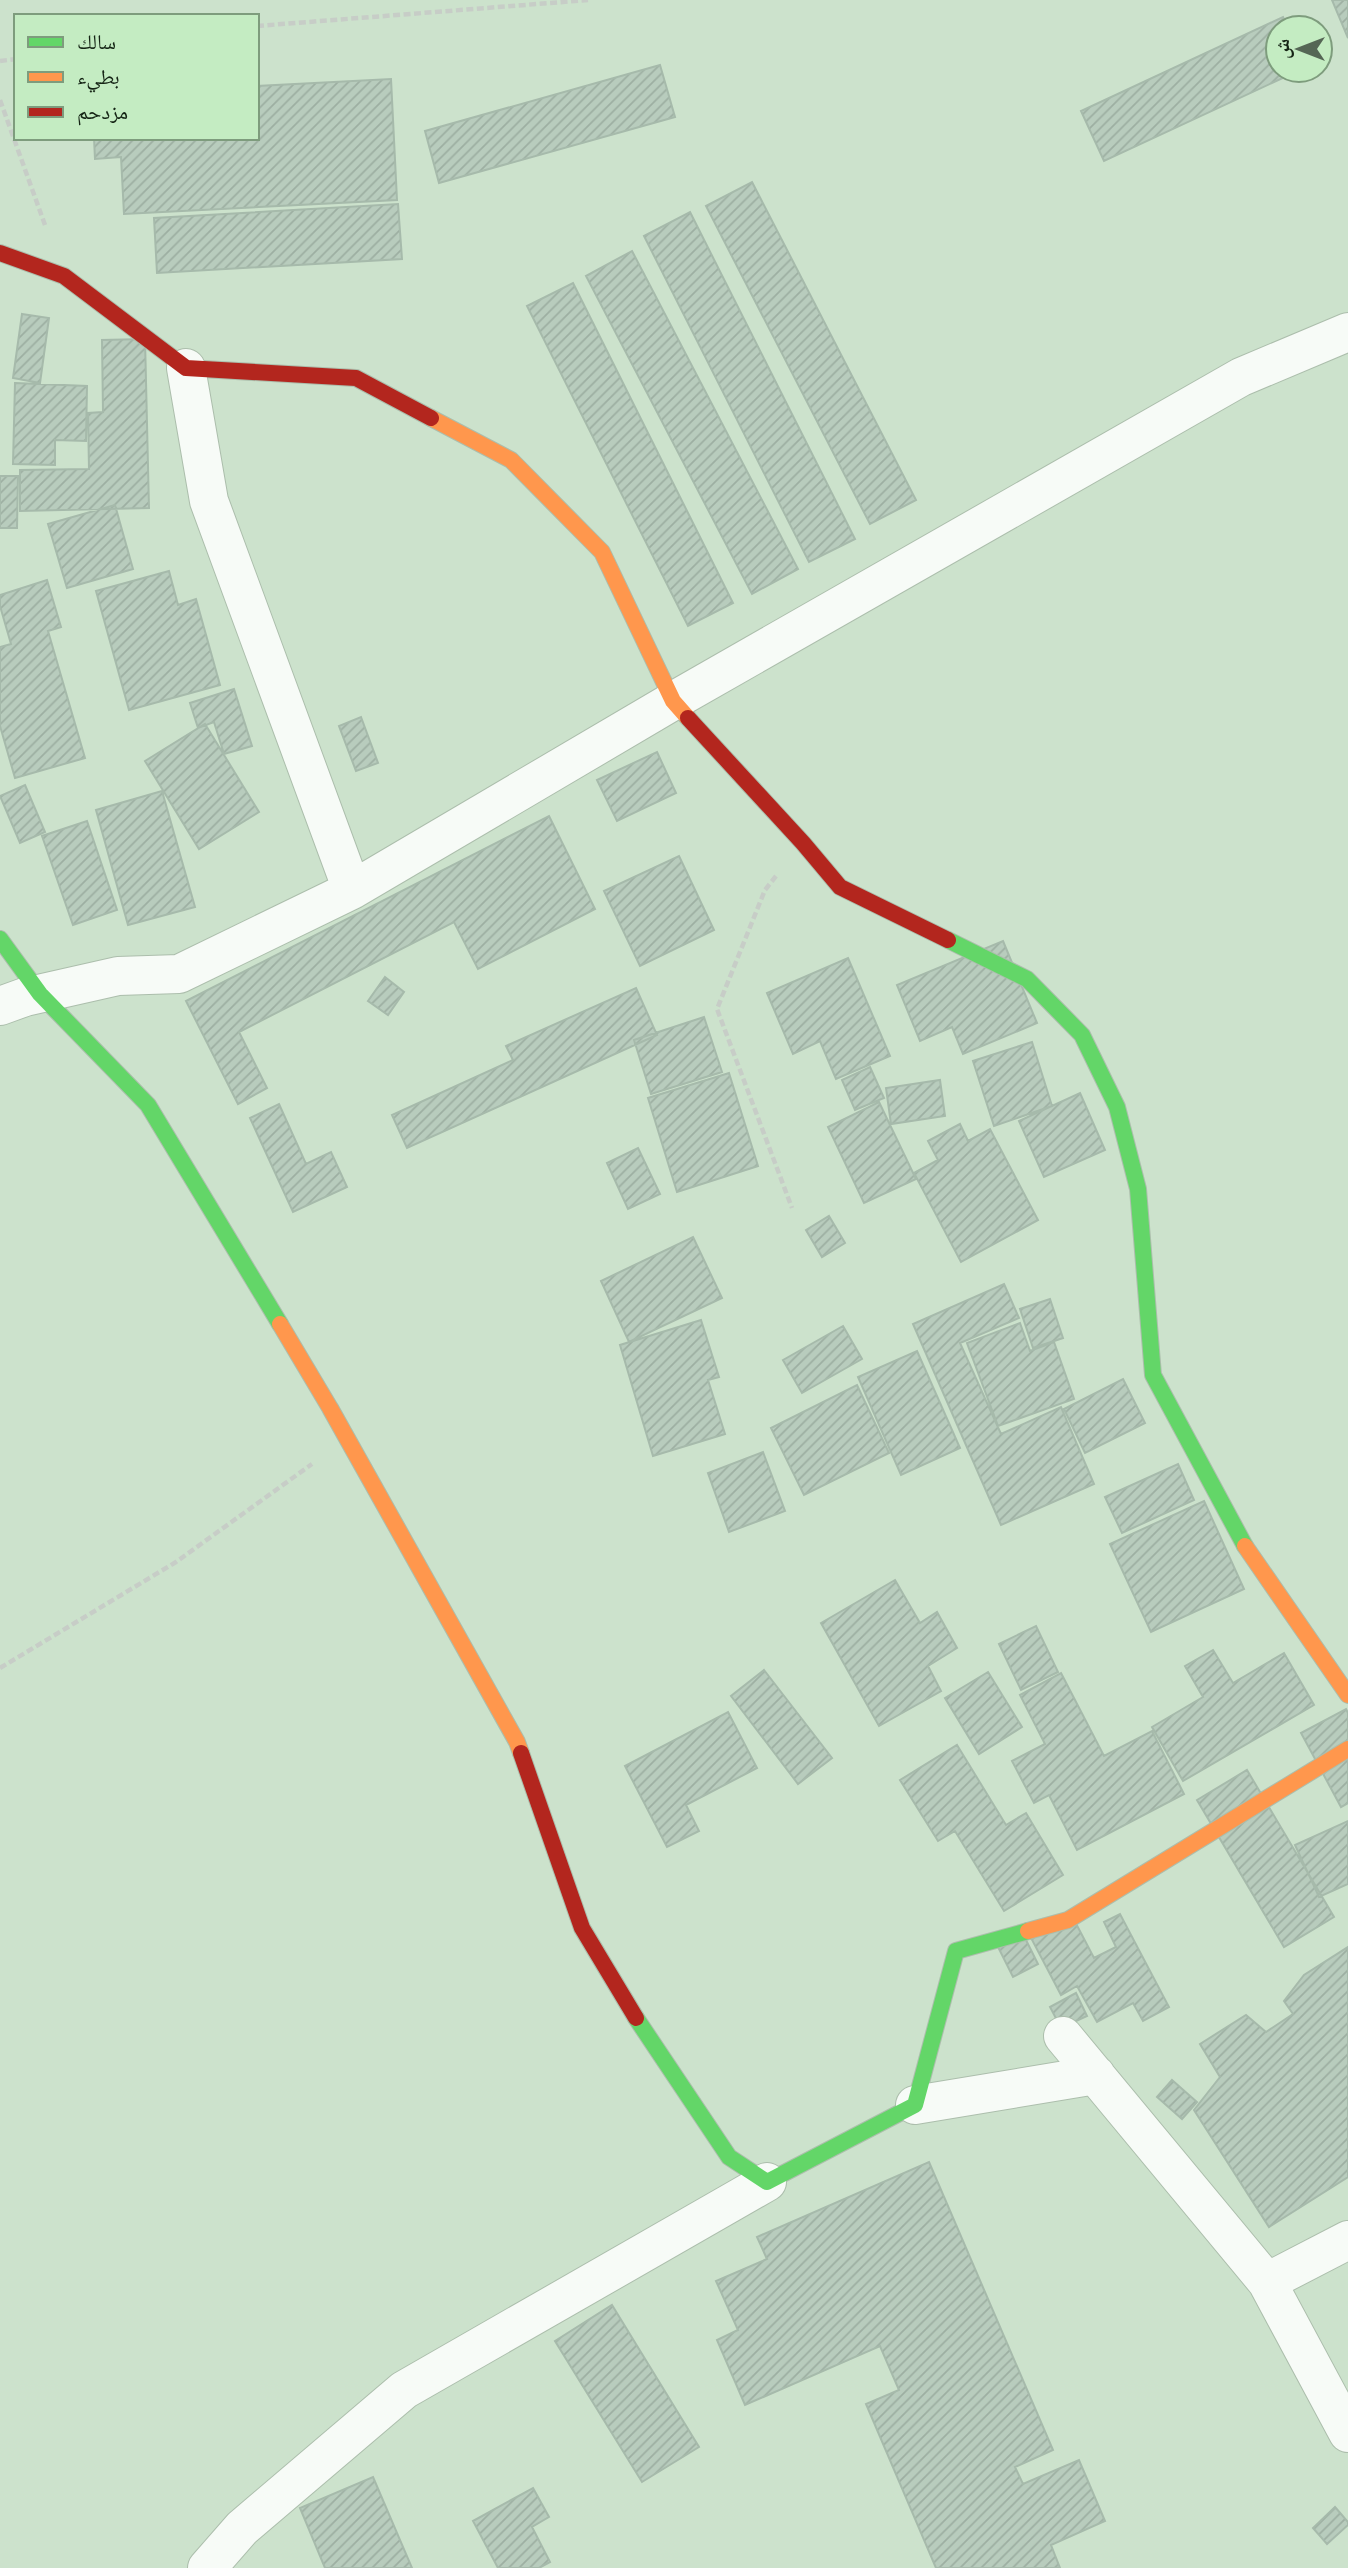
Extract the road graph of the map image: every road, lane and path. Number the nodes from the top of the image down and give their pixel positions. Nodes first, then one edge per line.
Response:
1 (588, 0) edge
2 (259, 26) edge
3 (0, 100) edge
4 (14, 138) edge
5 (15, 140) edge
6 (0, 253) edge
7 (64, 276) junction
8 (1348, 332) edge
9 (186, 368) junction
10 (673, 701) junction
11 (803, 842) junction
12 (352, 890) junction
13 (0, 939) edge
14 (40, 994) junction
15 (0, 1006) edge
16 (792, 1208) dead end
17 (347, 1438) junction
18 (0, 1668) edge
19 (1348, 1695) edge
20 (1348, 1749) edge
21 (1063, 2036) dead end
22 (1096, 2076) junction
23 (915, 2105) junction
24 (766, 2182) junction
25 (1348, 2241) edge
26 (1267, 2282) junction
27 (1348, 2433) edge
28 (207, 2568) edge

1 - 2 path
3 - 4 path
5 - 7 path
6 - 7 street
7 - 9 street
8 - 10 street
9 - 10 street
9 - 12 street
10 - 11 street
10 - 12 street
11 - 16 path
11 - 19 street
12 - 14 street
13 - 14 street
14 - 15 street
14 - 17 street
17 - 18 path
17 - 24 street
20 - 23 street
21 - 22 street
22 - 23 street
22 - 26 street
23 - 24 street
24 - 28 street
25 - 26 street
26 - 27 street

